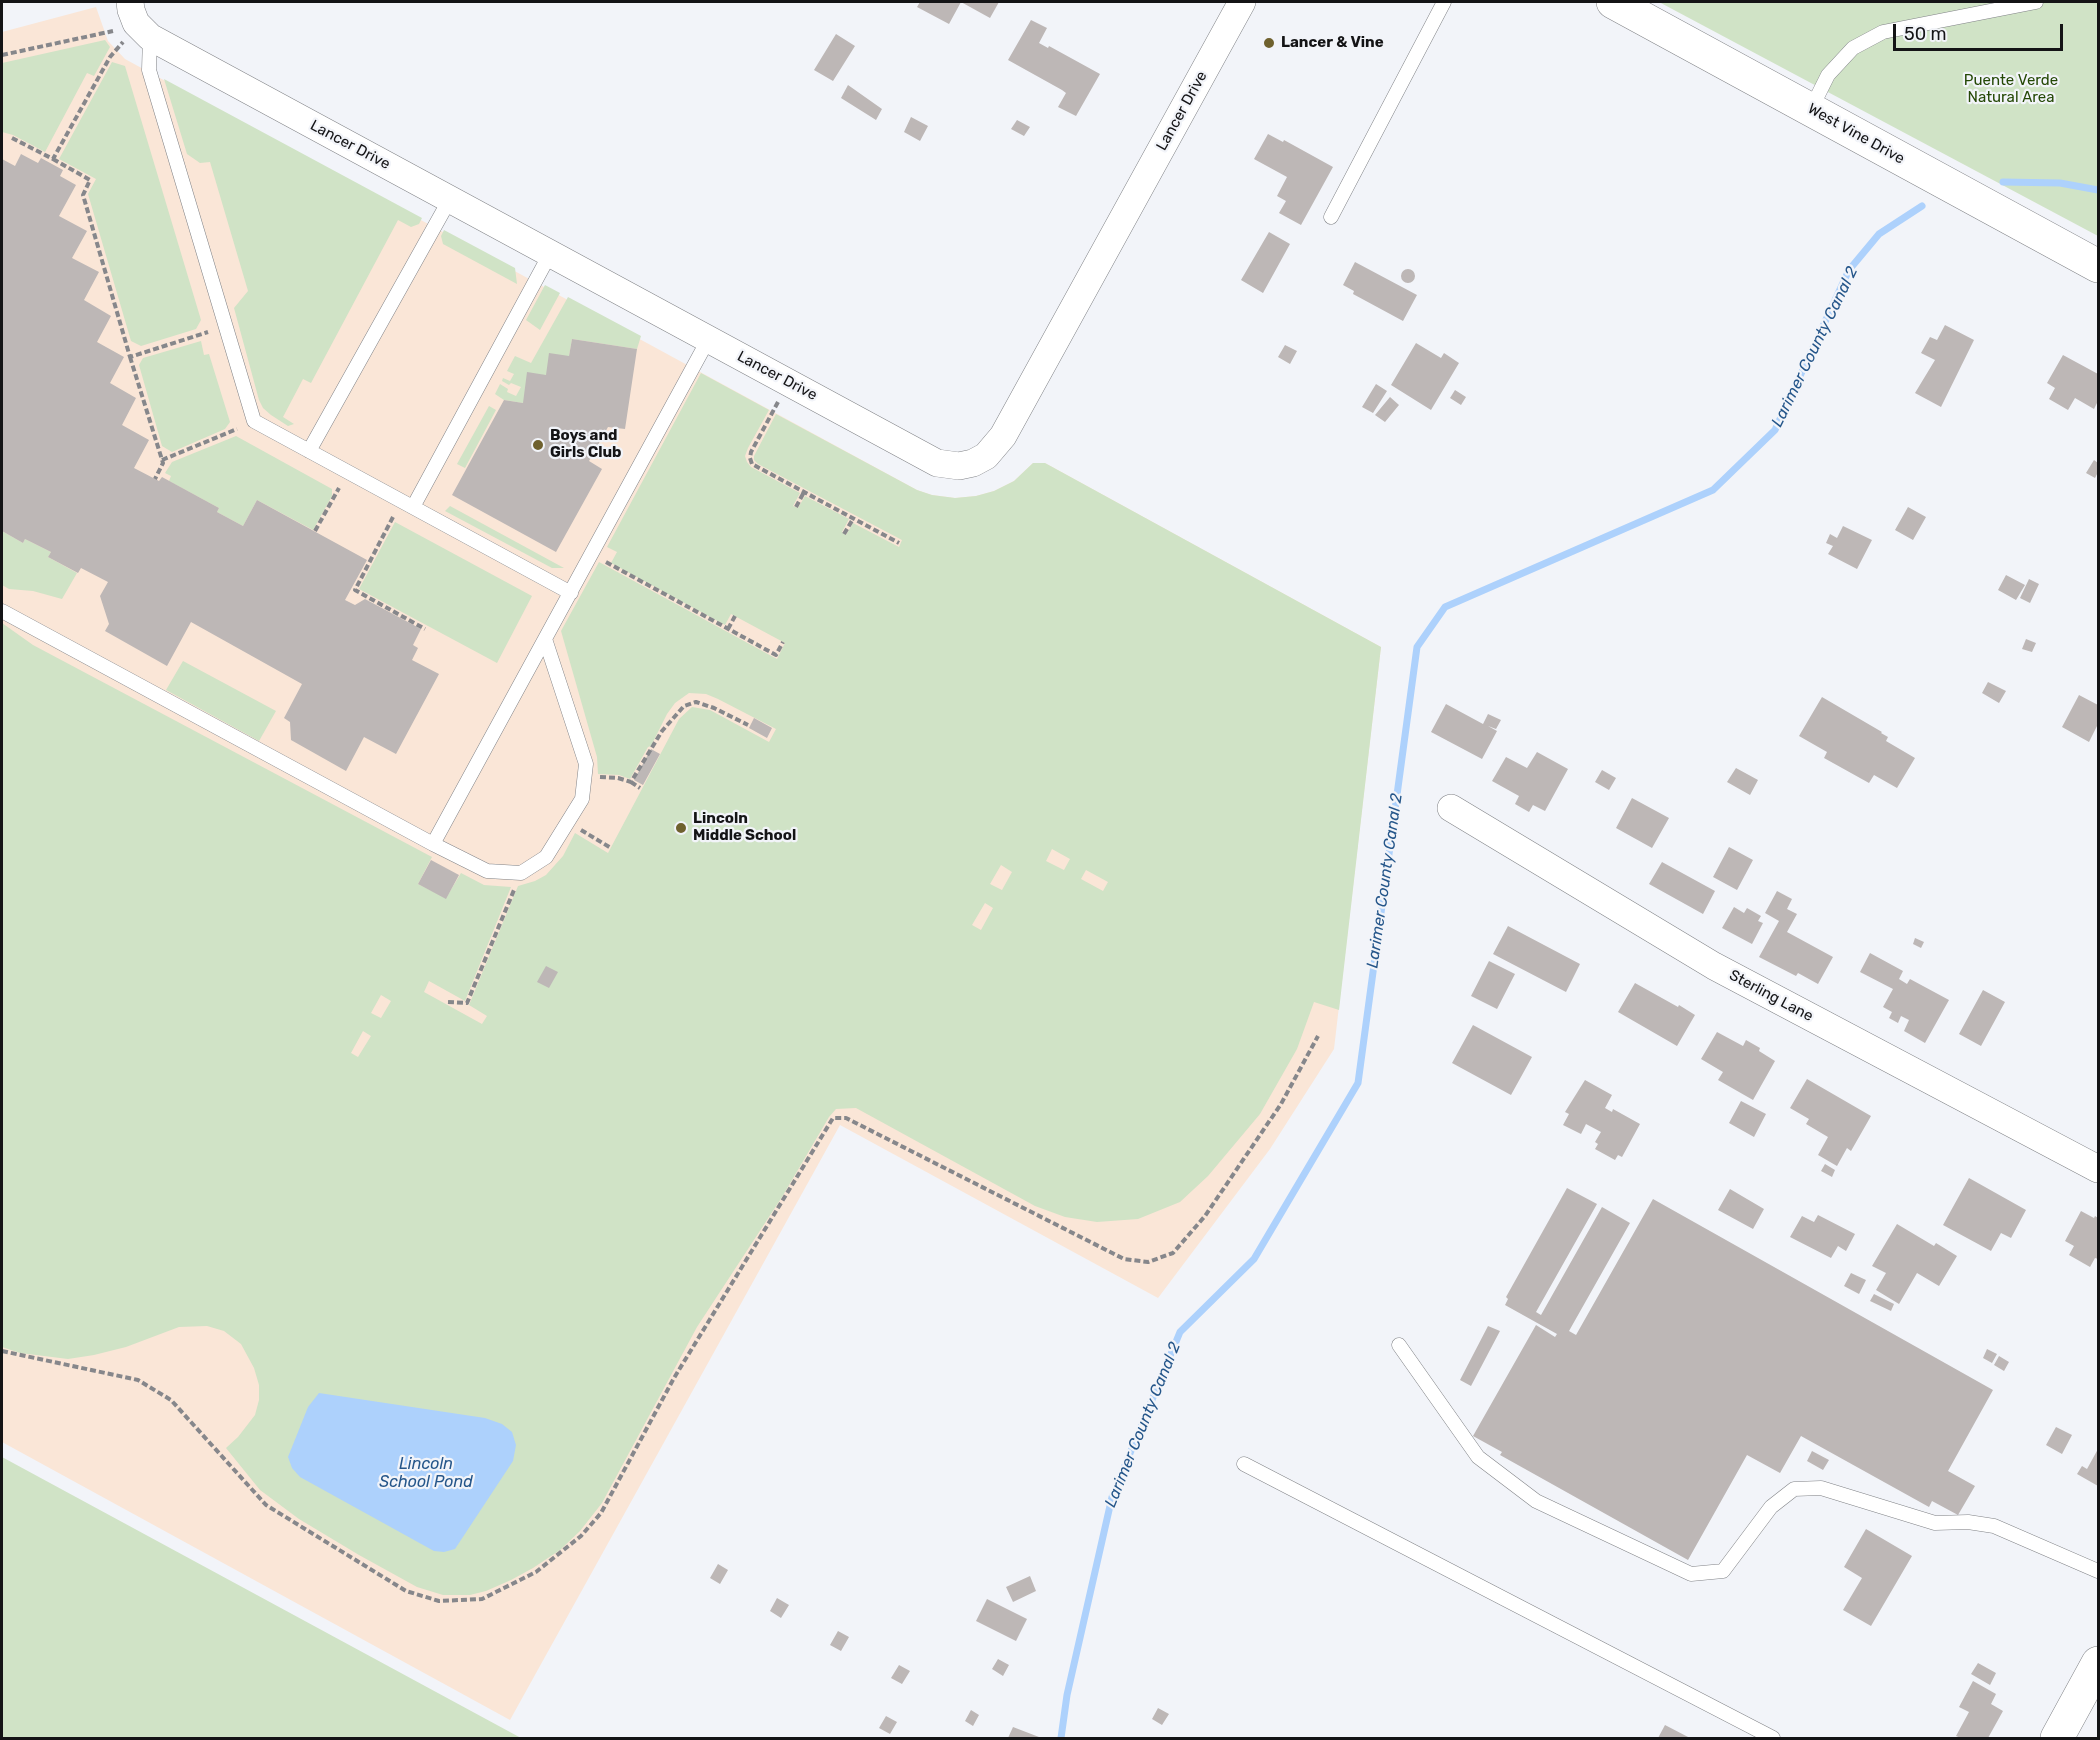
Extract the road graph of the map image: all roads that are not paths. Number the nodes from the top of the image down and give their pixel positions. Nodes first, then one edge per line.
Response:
1 (1242, 2) edge
2 (1444, 2) edge
3 (1614, 2) edge
4 (2036, 2) edge
5 (135, 25) edge
6 (1811, 109) junction
7 (450, 199) junction
8 (1331, 217) dead end
9 (550, 254) junction
10 (2098, 266) edge
11 (708, 340) junction
12 (309, 451) junction
13 (413, 507) junction
14 (571, 593) junction
15 (2, 612) edge
16 (545, 639) junction
17 (1451, 808) dead end
18 (433, 844) junction
19 (2098, 1169) edge
20 (1399, 1345) dead end
21 (1244, 1464) dead end
22 (2098, 1571) edge
23 (2098, 1664) edge
24 (1773, 1738) edge
25 (2057, 1738) edge

1 - 11 street, Lancer Drive
2 - 8 lane
3 - 6 street, West Vine Drive
4 - 6 lane
5 - 7 street, Lancer Drive
5 - 12 lane
6 - 10 street, West Vine Drive
7 - 9 street, Lancer Drive
7 - 12 lane
9 - 11 street, Lancer Drive
9 - 13 lane
11 - 14 lane
12 - 13 lane
13 - 14 lane
14 - 16 lane
15 - 18 lane
16 - 18 lane
16 - 18 lane
17 - 19 street, Sterling Lane
20 - 22 lane
21 - 24 lane
23 - 25 street

